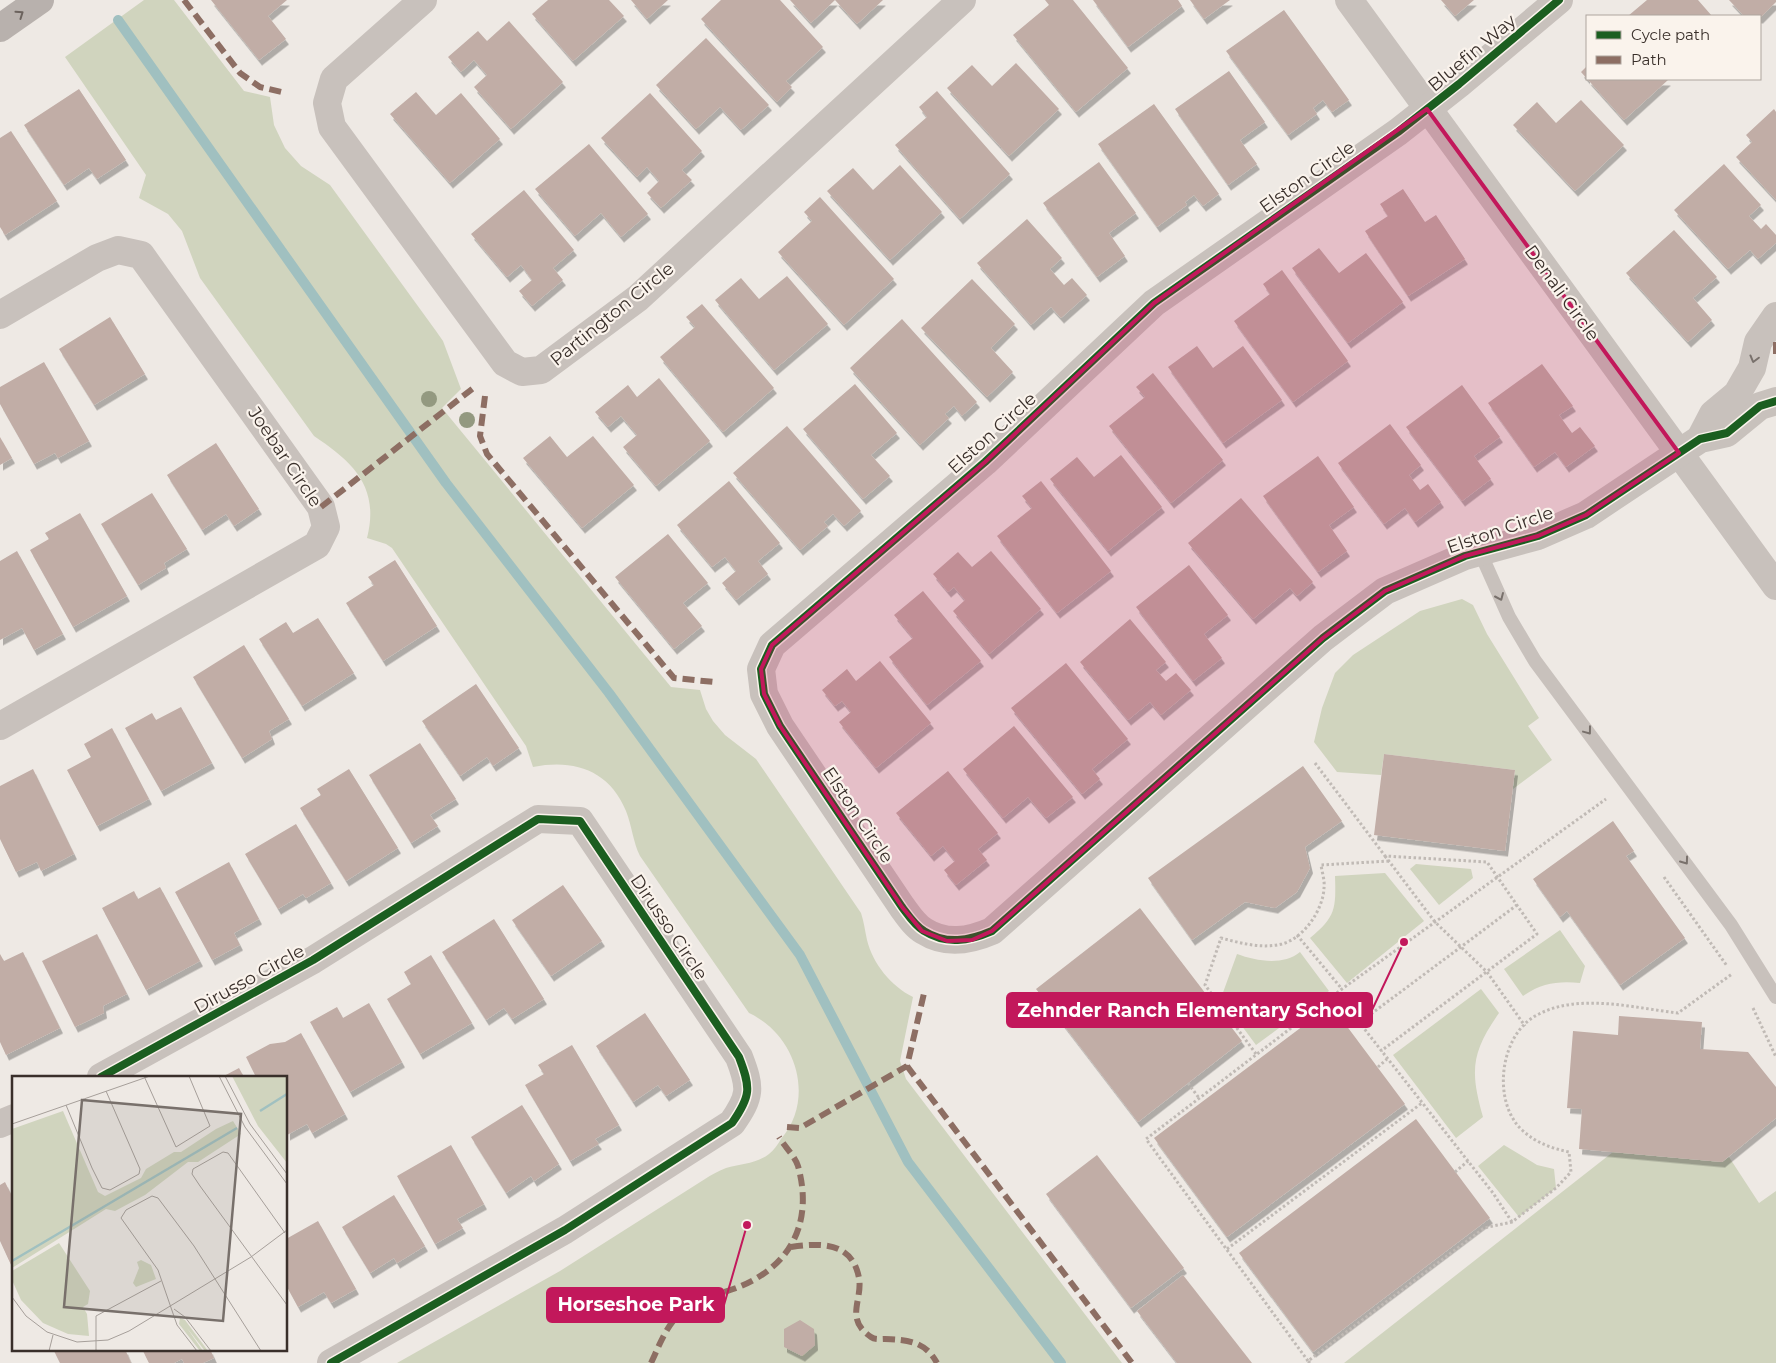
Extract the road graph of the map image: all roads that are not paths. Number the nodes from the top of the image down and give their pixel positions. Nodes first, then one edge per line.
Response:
1 (40, 0) edge
2 (424, 0) edge
3 (962, 0) edge
4 (1349, 0) edge
5 (1558, 0) edge
6 (0, 28) edge
7 (1427, 109) junction
8 (0, 315) edge
9 (1776, 316) edge
10 (1776, 402) edge
11 (1690, 446) junction
12 (1480, 552) junction
13 (1776, 586) edge
14 (0, 726) edge
15 (1776, 996) edge
16 (103, 1076) edge
17 (12, 1119) edge
18 (0, 1124) edge
19 (331, 1363) edge

6 -> 1 main road
2 - 3 street, Partington Circle
4 - 7 street, Denali Circle
5 - 7 street, Bluefin Way
7 - 11 street, Denali Circle
7 - 12 street, Elston Circle
8 - 14 street, Joebar Circle
9 -> 11 street
10 - 11 street
11 - 12 street, Elston Circle
11 - 13 street, Denali Circle
12 -> 15 lane
16 - 19 street, Dirusso Circle
17 - 18 street

